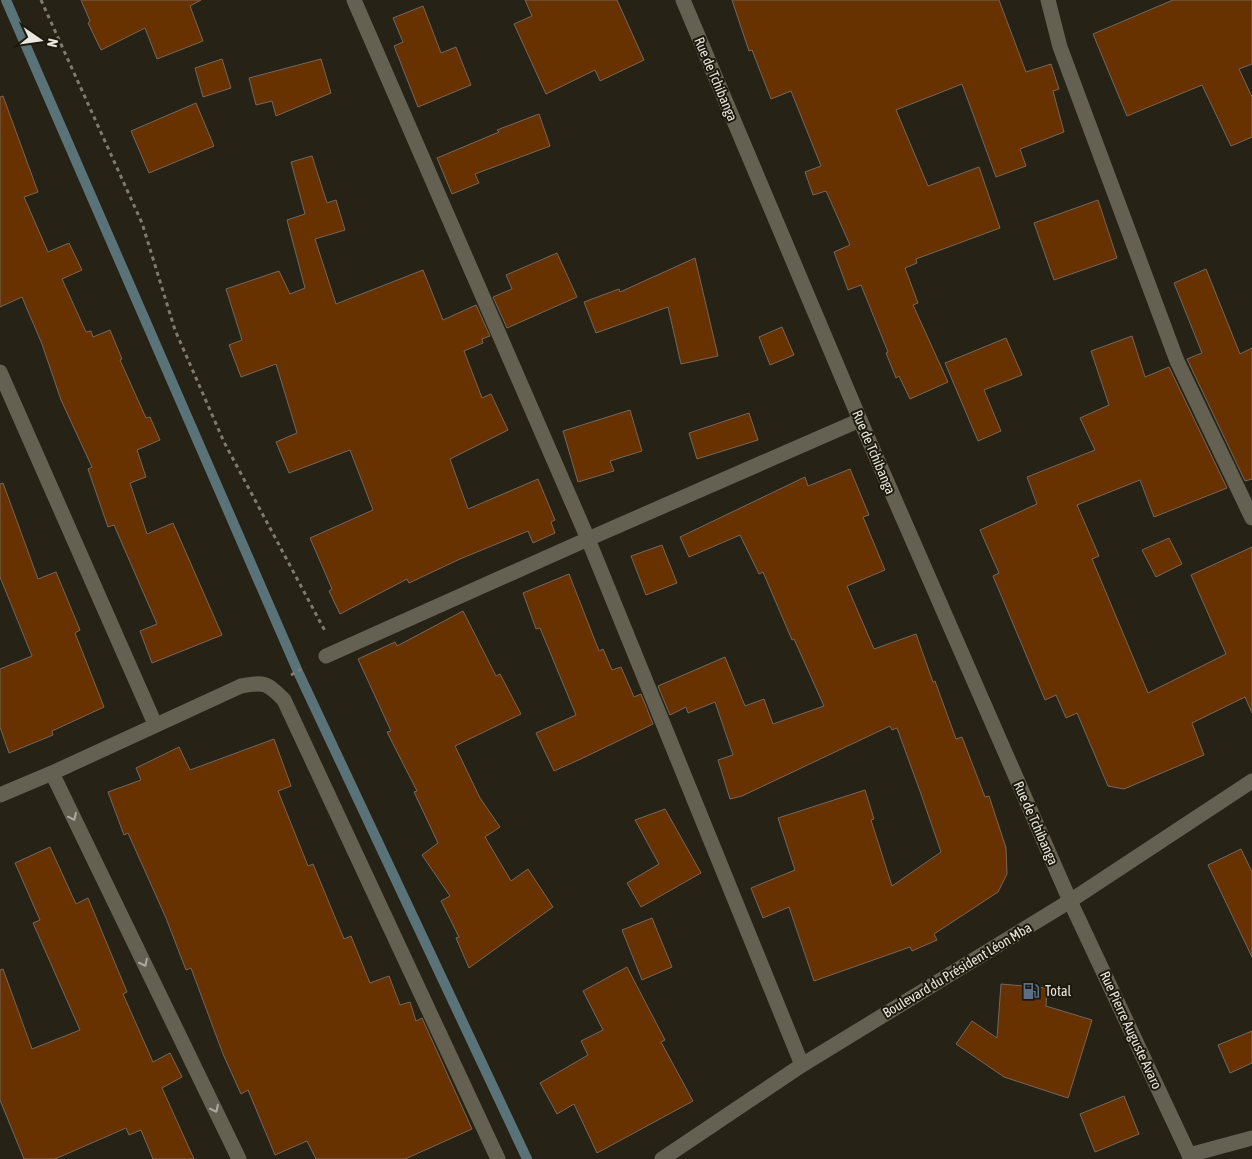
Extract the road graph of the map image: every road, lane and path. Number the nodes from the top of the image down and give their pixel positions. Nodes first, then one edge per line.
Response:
1 (41, 0) edge
2 (354, 0) edge
3 (683, 0) edge
4 (1048, 0) edge
5 (0, 372) edge
6 (860, 420) junction
7 (1252, 518) edge
8 (588, 539) junction
9 (331, 654) junction
10 (270, 686) junction
11 (155, 724) junction
12 (52, 773) junction
13 (1252, 781) edge
14 (0, 795) edge
15 (1070, 901) junction
16 (802, 1065) junction
17 (1252, 1138) edge
18 (1190, 1157) edge
19 (239, 1159) edge
20 (498, 1159) edge
21 (662, 1159) edge

1 - 9 path
2 - 8 street
3 - 6 street, Rue de Tchibanga
4 - 7 street
5 - 11 street
6 - 8 street
6 - 15 street, Rue de Tchibanga
8 - 9 street
8 - 16 street
9 - 10 path
10 - 11 street
10 - 20 street
11 - 12 street
12 - 14 street
12 -> 19 street
13 - 15 street, Boulevard du Président Léon Mba
15 - 16 street, Boulevard du Président Léon Mba
15 - 18 street, Rue Pierre Auguste Avaro
16 - 21 street, Boulevard du Président Léon Mba
17 - 18 street

